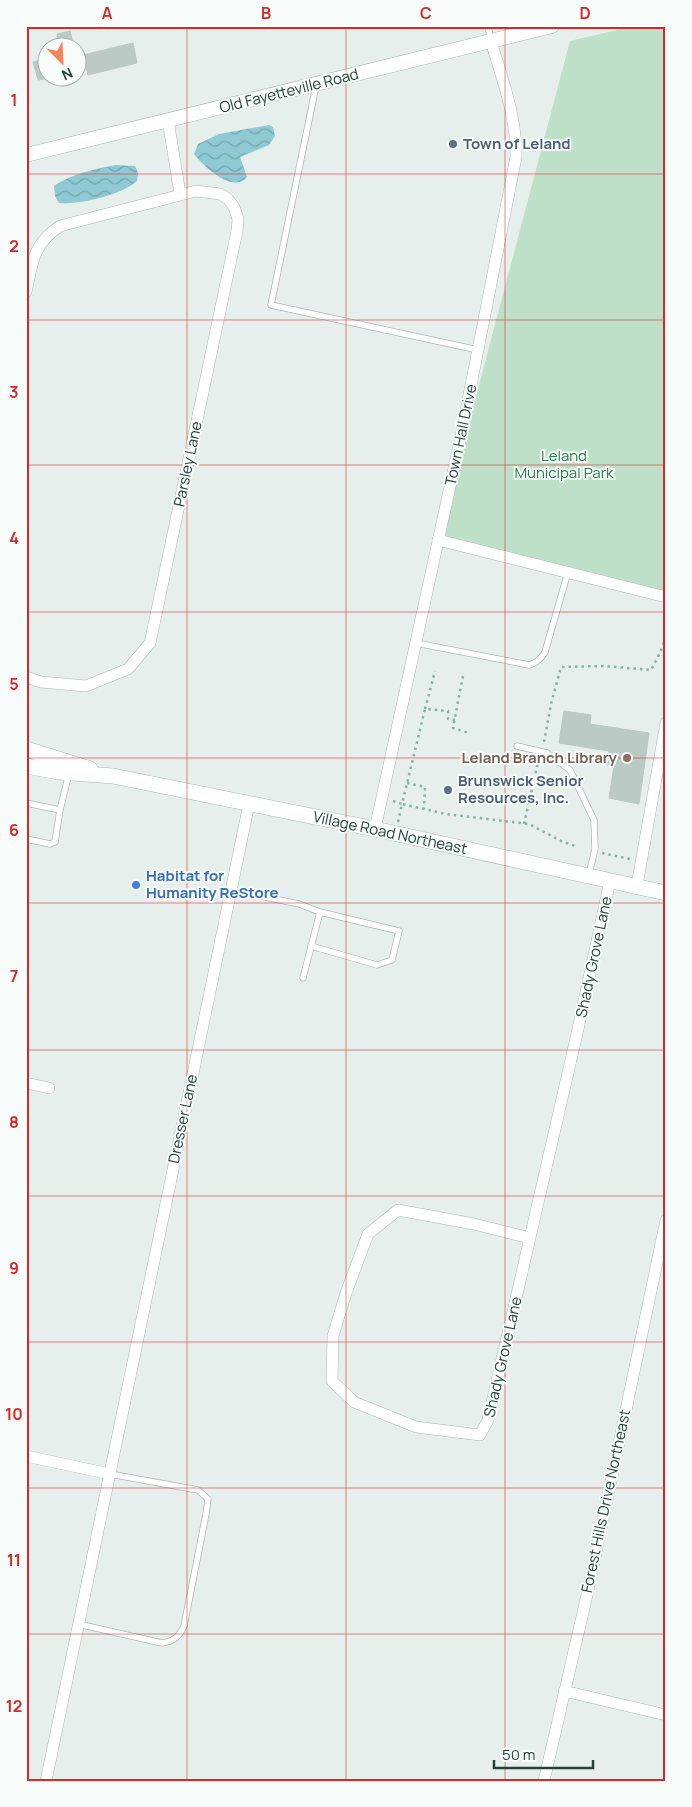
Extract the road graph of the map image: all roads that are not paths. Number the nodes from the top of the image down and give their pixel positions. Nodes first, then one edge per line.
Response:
1 (488, 26) edge
2 (552, 26) edge
3 (491, 41) junction
4 (316, 85) junction
5 (168, 120) junction
6 (26, 155) edge
7 (180, 194) junction
8 (26, 292) edge
9 (478, 350) junction
10 (438, 540) junction
11 (568, 572) junction
12 (666, 597) edge
13 (416, 643) junction
14 (26, 677) edge
15 (666, 723) edge
16 (517, 746) dead end
17 (26, 749) edge
18 (26, 766) edge
19 (69, 772) junction
20 (113, 776) junction
21 (26, 803) edge
22 (249, 804) junction
23 (60, 810) junction
24 (375, 829) junction
25 (26, 840) edge
26 (588, 876) junction
27 (610, 881) junction
28 (637, 886) junction
29 (231, 890) junction
30 (666, 893) edge
31 (320, 912) junction
32 (311, 946) junction
33 (303, 978) dead end
34 (26, 1083) edge
35 (49, 1088) dead end
36 (666, 1220) edge
37 (530, 1238) junction
38 (26, 1456) edge
39 (110, 1474) junction
40 (78, 1624) junction
41 (564, 1691) junction
42 (666, 1715) edge
43 (46, 1781) edge
44 (544, 1781) edge

1 - 3 lane
2 - 3 street, Old Fayetteville Road
3 - 4 street, Old Fayetteville Road
3 - 9 street, Town Hall Drive
4 - 5 street, Old Fayetteville Road
4 - 9 lane
5 - 6 street, Old Fayetteville Road
5 - 7 street
7 - 8 street, Parsley Lane
7 - 14 street, Parsley Lane
9 - 10 street, Town Hall Drive
10 - 11 street
10 - 13 street, Town Hall Drive
11 - 12 street
11 - 13 lane
13 - 24 street, Town Hall Drive
15 - 28 street
16 - 26 lane
17 - 20 main road, Village Road Northeast
18 - 19 main road, Village Road Northeast
19 - 20 main road, Village Road Northeast
19 - 23 lane
20 - 22 main road, Village Road Northeast
21 - 23 lane
22 - 24 main road, Village Road Northeast
22 - 29 street, Dresser Lane
23 - 25 lane
24 - 26 main road, Village Road Northeast
26 - 27 main road, Village Road Northeast
27 - 28 main road, Village Road Northeast
27 - 37 street, Shady Grove Lane
28 - 30 main road, Village Road Northeast
29 - 31 lane
29 - 39 street, Dresser Lane
31 - 32 lane
31 - 32 lane
32 - 33 lane
34 - 35 street
36 - 41 street, Forest Hills Drive Northeast
37 - 37 street, Shady Grove Lane
38 - 39 street
39 - 40 street, Dresser Lane
39 - 40 lane
40 - 43 street, Dresser Lane
41 - 42 street
41 - 44 street, Forest Hills Drive Northeast

